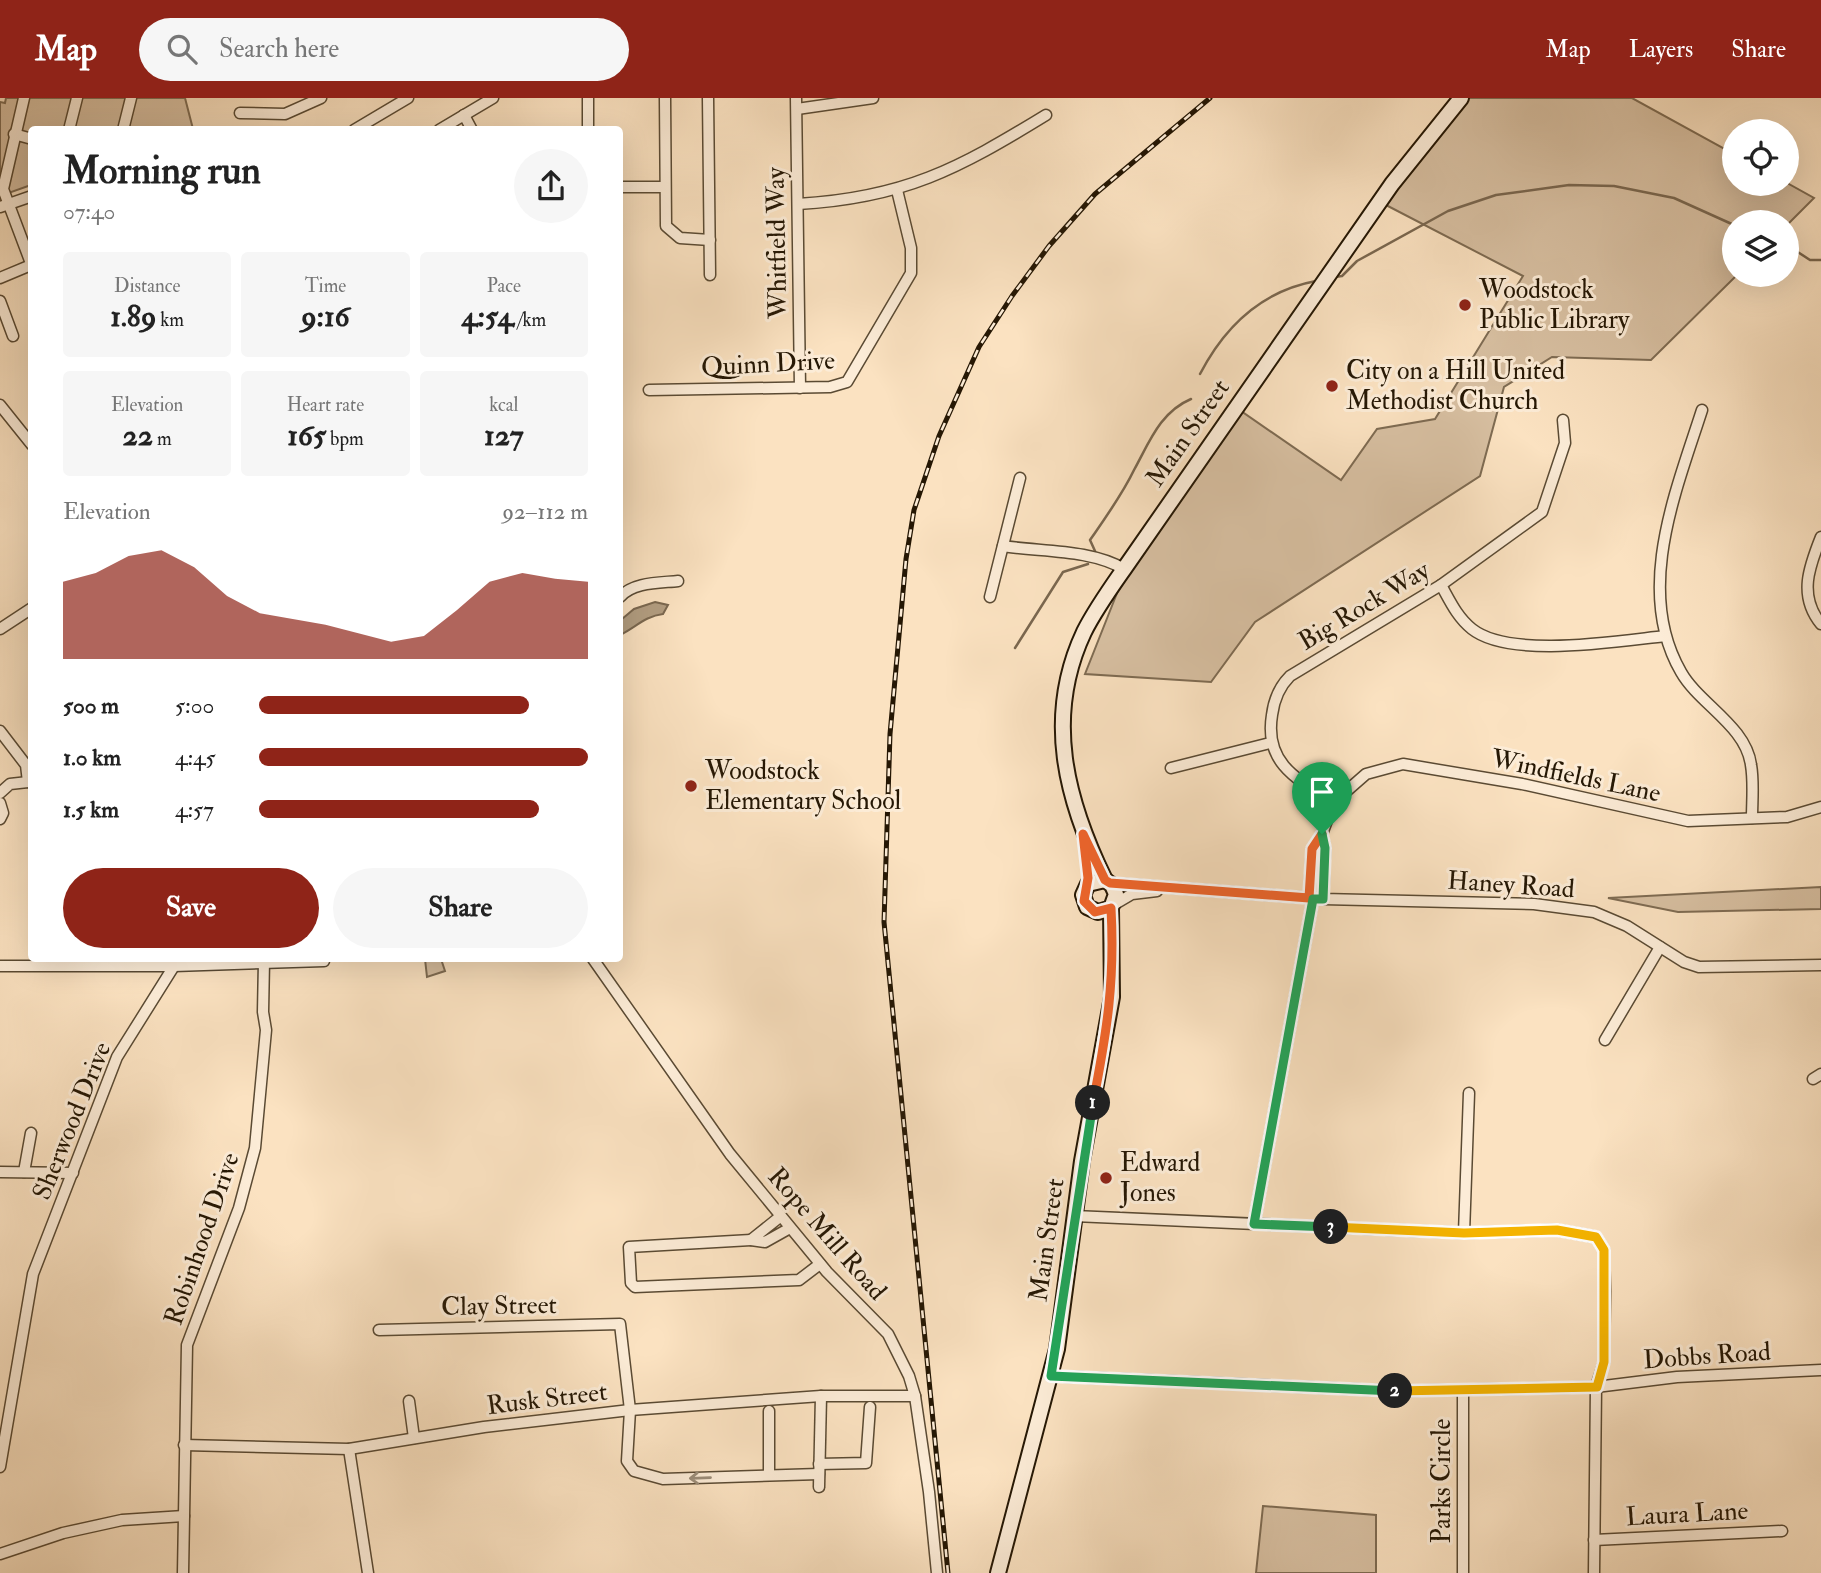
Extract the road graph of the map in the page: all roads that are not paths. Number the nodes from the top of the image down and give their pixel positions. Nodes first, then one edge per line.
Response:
1 (24, 98) edge
2 (77, 98) edge
3 (131, 98) edge
4 (320, 98) edge
5 (493, 98) edge
6 (587, 98) edge
7 (665, 98) edge
8 (708, 98) edge
9 (873, 98) edge
10 (1461, 98) edge
11 (404, 99) edge
12 (797, 103) edge
13 (240, 113) dead end
14 (464, 115) junction
15 (1046, 115) dead end
16 (70, 126) edge
17 (124, 126) edge
18 (360, 126) edge
19 (446, 126) edge
20 (470, 126) edge
21 (588, 126) edge
22 (14, 134) junction
23 (28, 138) edge
24 (623, 187) edge
25 (665, 187) junction
26 (897, 190) junction
27 (28, 197) edge
28 (798, 204) junction
29 (3, 206) edge
30 (710, 240) junction
31 (28, 248) edge
32 (28, 266) edge
33 (710, 275) dead end
34 (0, 278) edge
35 (0, 301) edge
36 (13, 336) dead end
37 (800, 388) junction
38 (649, 390) dead end
39 (0, 405) edge
40 (1702, 410) dead end
41 (1563, 420) dead end
42 (28, 440) edge
43 (1020, 478) dead end
44 (1821, 537) edge
45 (1003, 546) junction
46 (1124, 569) junction
47 (678, 581) dead end
48 (1441, 585) junction
49 (623, 593) edge
50 (990, 597) dead end
51 (28, 611) edge
52 (1821, 624) edge
53 (0, 629) edge
54 (1665, 636) junction
55 (0, 731) edge
56 (1270, 743) junction
57 (1171, 768) dead end
58 (28, 774) edge
59 (28, 782) edge
60 (0, 793) edge
61 (1335, 802) junction
62 (0, 803) edge
63 (1821, 807) edge
64 (1752, 818) junction
65 (0, 819) edge
66 (1083, 834) junction
67 (1107, 881) junction
68 (1086, 886) junction
69 (1185, 889) junction
70 (1315, 899) junction
71 (1113, 906) junction
72 (1090, 909) junction
73 (1660, 947) junction
74 (246, 962) edge
75 (264, 962) edge
76 (595, 962) edge
77 (1112, 963) junction
78 (1821, 965) edge
79 (0, 966) edge
80 (174, 966) junction
81 (1605, 1040) dead end
82 (1469, 1093) dead end
83 (31, 1133) dead end
84 (0, 1172) edge
85 (24, 1172) junction
86 (73, 1173) junction
87 (781, 1216) junction
88 (1074, 1216) junction
89 (1254, 1224) junction
90 (790, 1228) junction
91 (1464, 1233) junction
92 (751, 1240) junction
93 (820, 1264) junction
94 (379, 1330) dead end
95 (1821, 1370) edge
96 (1051, 1376) junction
97 (1597, 1387) junction
98 (1463, 1390) junction
99 (821, 1396) junction
100 (915, 1396) junction
101 (409, 1401) dead end
102 (870, 1407) dead end
103 (629, 1410) junction
104 (769, 1411) dead end
105 (414, 1438) junction
106 (184, 1445) junction
107 (349, 1449) junction
108 (0, 1467) edge
109 (819, 1469) junction
110 (769, 1475) junction
111 (819, 1487) dead end
112 (184, 1516) junction
113 (1782, 1531) dead end
114 (1594, 1540) junction
115 (0, 1554) edge
116 (183, 1573) edge
117 (368, 1573) edge
118 (937, 1573) edge
119 (998, 1573) edge
120 (1462, 1573) edge
121 (1594, 1573) edge

1 - 22 street
2 - 16 street
3 - 17 street
4 - 13 street
5 - 14 street
6 - 21 street
7 - 25 street
8 - 30 street
9 - 12 street
10 - 46 main road, Main Street
11 - 18 street
12 - 28 street, Whitfield Way
14 - 19 street
14 - 20 street
15 - 26 street
22 - 23 street
22 - 29 street
24 - 25 street
25 - 30 street
26 - 28 street
26 - 37 street, Quinn Drive
27 - 29 street
28 - 37 street, Whitfield Way
29 - 31 street
30 - 33 street
32 - 34 street
35 - 36 street
37 - 38 street, Quinn Drive
39 - 42 street
40 - 54 street
41 - 48 street, Big Rock Way
43 - 45 street
44 - 52 street
45 - 46 street
45 - 50 street
46 - 66 main road, Main Street
47 - 49 street
48 - 54 street
48 - 56 street, Big Rock Way
51 - 53 street
54 - 64 street
55 - 58 street
56 - 57 street
56 - 61 street
59 - 60 street
61 - 64 street, Windfields Lane
61 - 70 street
62 - 65 street
63 - 64 street, Windfields Lane
66 - 67 main road, Main Street
66 - 68 main road, Main Street
67 - 68 main road
67 - 69 street, Haney Road
67 - 71 main road, Main Street
68 - 72 main road, Main Street
69 - 70 street, Haney Road
69 - 71 street, Haney Road
70 - 73 street, Haney Road
70 - 89 street
71 - 72 main road
71 - 77 main road, Main Street
72 - 77 main road, Main Street
73 - 78 street, Haney Road
73 - 81 street
74 - 80 street
75 - 106 street, Robinhood Drive
76 - 87 street, Rope Mill Road
77 - 88 main road, Main Street
79 - 80 street
80 - 86 street, Sherwood Drive
82 - 91 street
83 - 85 street
84 - 85 street
85 - 86 street
86 - 108 street, Sherwood Drive
87 - 90 street, Rope Mill Road
87 - 92 street
88 - 89 street
88 - 96 main road, Main Street
89 - 91 street
90 - 92 street
90 - 93 street, Rope Mill Road
91 - 97 street
92 - 93 street
93 - 100 street, Rope Mill Road
94 - 103 street, Clay Street
95 - 97 street, Dobbs Road
96 - 98 street, Dobbs Road
96 - 119 main road, Main Street
97 - 98 street, Dobbs Road
97 - 114 street
98 - 120 street, Parks Circle
99 - 100 street, Rusk Street
99 - 103 street, Rusk Street
99 - 109 street
100 - 118 street, Rope Mill Road
101 - 105 street
102 - 109 street
103 - 105 street, Rusk Street
110 -> 103 street
104 - 110 street
105 - 107 street, Rusk Street
106 - 107 street, Rusk Street
106 - 112 street, Robinhood Drive
107 - 117 street
109 - 110 street
109 - 111 street
112 - 115 street
112 - 116 street, Robinhood Drive
113 - 114 street, Laura Lane
114 - 121 street

